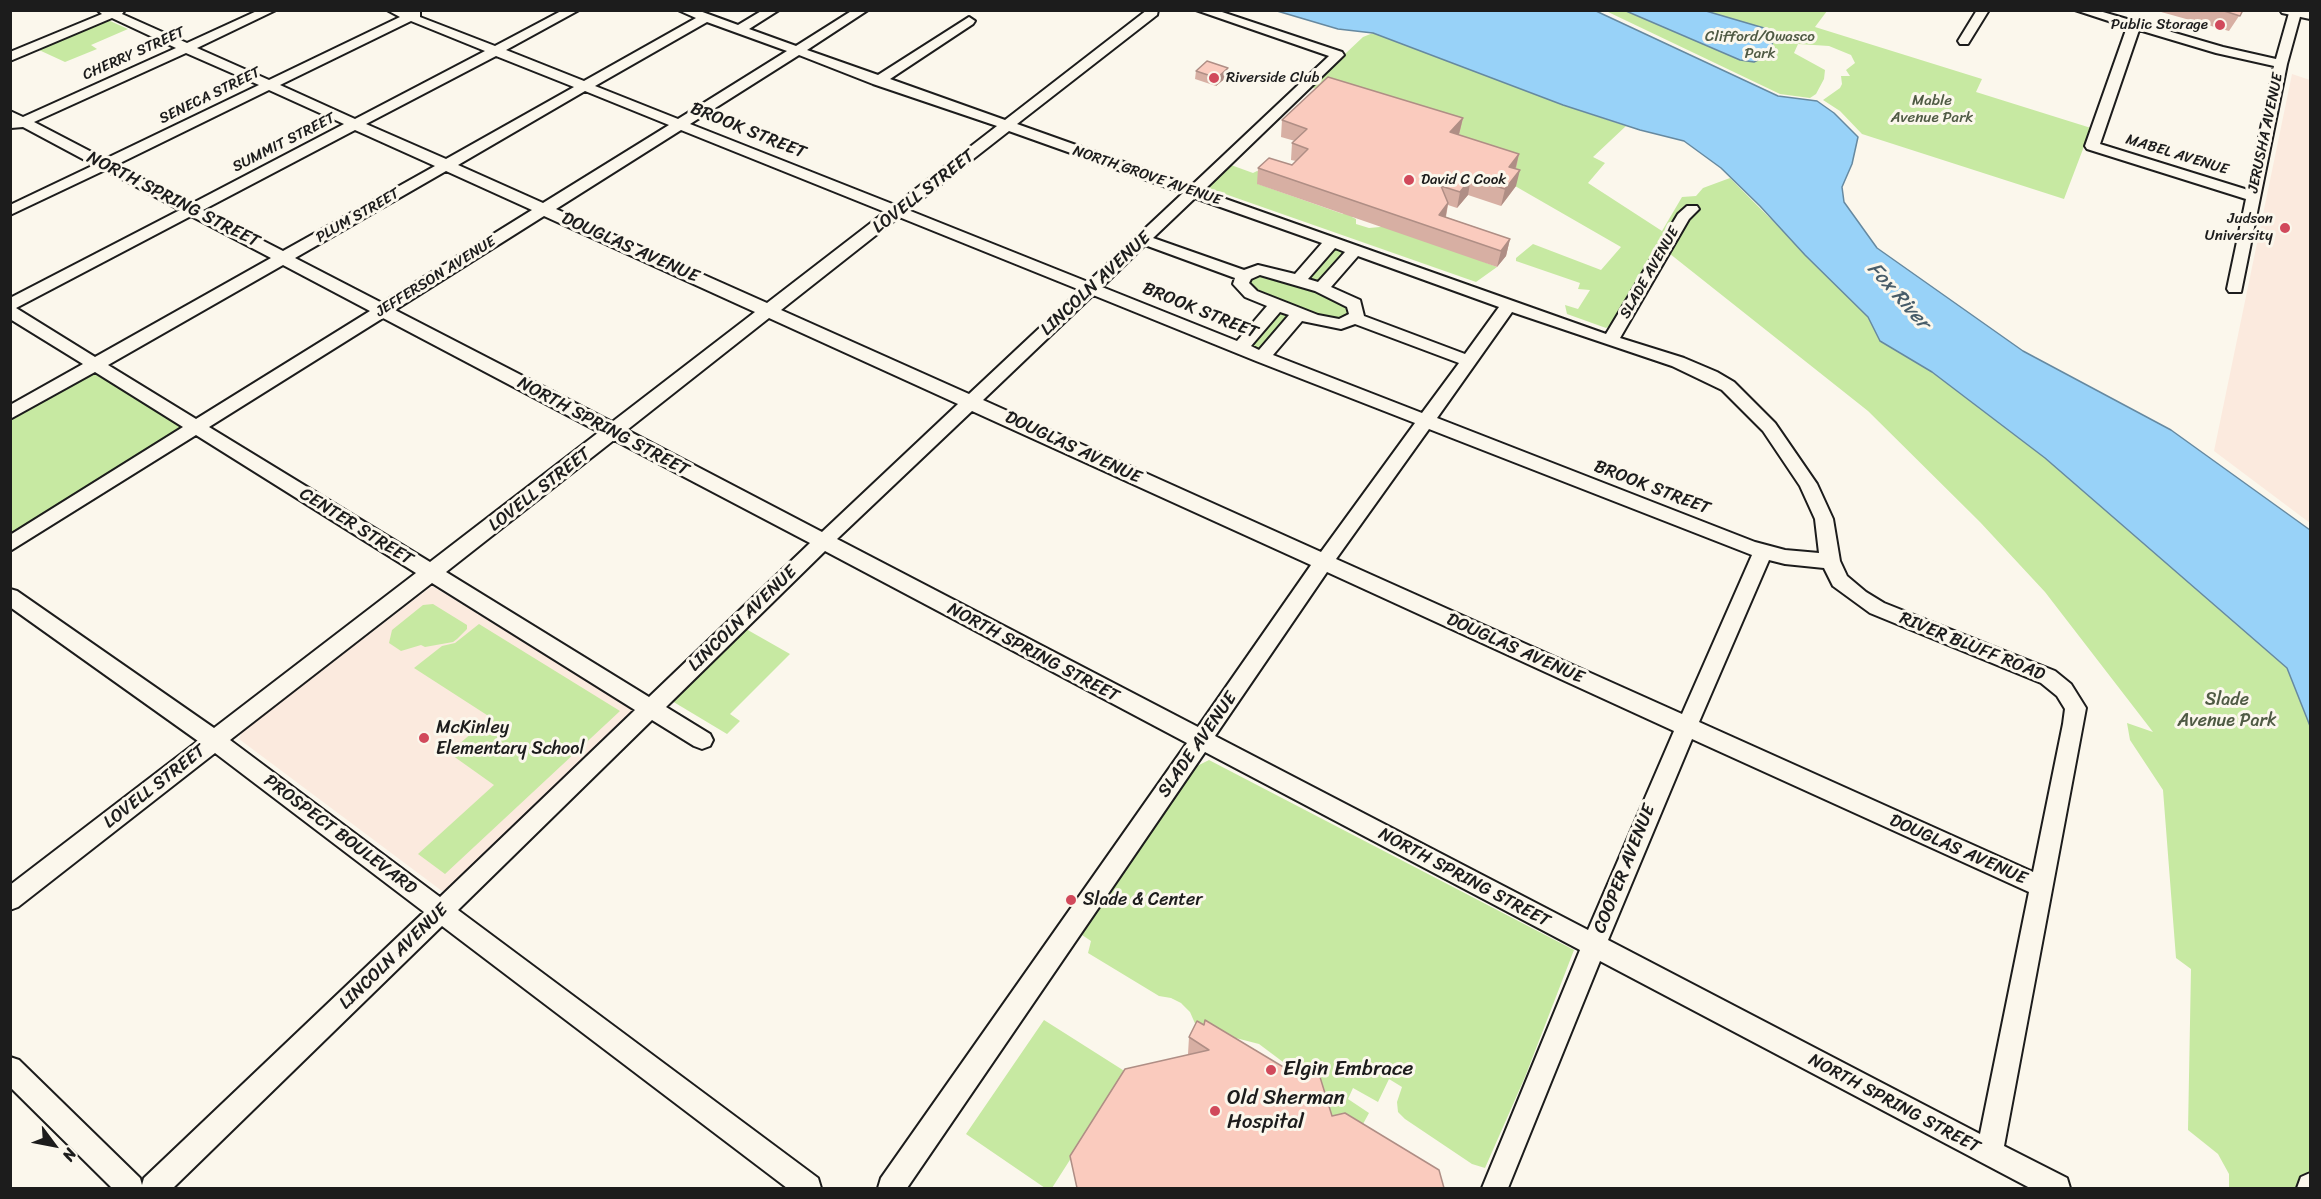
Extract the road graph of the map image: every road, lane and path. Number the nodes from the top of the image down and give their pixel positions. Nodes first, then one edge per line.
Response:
1 (270, 10) edge
2 (393, 10) edge
3 (573, 10) edge
4 (684, 10) edge
5 (773, 10) edge
6 (862, 10) edge
7 (1202, 10) edge
8 (1983, 10) edge
9 (2081, 10) edge
10 (111, 12) edge
11 (1153, 12) dead end
12 (417, 14) edge
13 (2301, 15) edge
14 (705, 18) junction
15 (969, 21) dead end
16 (2134, 26) junction
17 (739, 30) junction
18 (1964, 41) dead end
19 (186, 48) junction
20 (496, 51) junction
21 (796, 52) junction
22 (10, 57) edge
23 (2281, 64) junction
24 (878, 81) junction
25 (269, 85) junction
26 (585, 87) junction
27 (15, 122) edge
28 (681, 124) junction
29 (356, 125) junction
30 (1008, 127) junction
31 (105, 165) junction
32 (446, 165) junction
33 (1194, 193) junction
34 (2253, 196) junction
35 (1692, 209) dead end
36 (191, 210) junction
37 (544, 210) junction
38 (10, 211) edge
39 (898, 212) junction
40 (1143, 240) junction
41 (1332, 242) junction
42 (1355, 250) junction
43 (285, 258) junction
44 (1244, 276) junction
45 (1299, 279) junction
46 (1322, 288) junction
47 (1091, 289) junction
48 (2235, 289) dead end
49 (10, 305) edge
50 (1277, 305) junction
51 (1509, 305) junction
52 (384, 310) junction
53 (769, 311) junction
54 (10, 312) edge
55 (1299, 314) junction
56 (1355, 318) junction
57 (1610, 341) junction
58 (1240, 348) junction
59 (1262, 357) junction
60 (1468, 361) junction
61 (96, 364) junction
62 (971, 402) junction
63 (10, 413) edge
64 (1425, 421) junction
65 (197, 428) junction
66 (614, 432) junction
67 (822, 543) junction
68 (10, 544) edge
69 (1763, 552) junction
70 (1830, 561) junction
71 (1324, 562) junction
72 (431, 574) junction
73 (10, 596) edge
74 (651, 708) junction
75 (1685, 726) junction
76 (702, 740) dead end
77 (1201, 740) junction
78 (215, 741) junction
79 (2042, 887) junction
80 (10, 899) edge
81 (441, 911) junction
82 (1594, 946) junction
83 (10, 1069) edge
84 (1989, 1154) junction
85 (130, 1188) edge
86 (154, 1188) edge
87 (808, 1188) edge
88 (891, 1188) edge
89 (1495, 1188) edge
90 (2057, 1188) edge

1 - 19 street, CHERRY STREET
2 - 12 street, BROOK STREET
3 - 20 street, SUMMIT STREET
4 - 14 street, NORTH GROVE AVENUE
5 - 17 street
6 - 21 street, JEFFERSON AVENUE
7 - 33 street, LINCOLN AVENUE
8 - 18 street
9 - 16 street
10 - 19 street, DOUGLAS AVENUE
10 - 22 street
11 - 30 street, LOVELL STREET
12 - 20 street, BROOK STREET
12 - 25 street, SENECA STREET
13 - 23 street, JERUSHA AVENUE
14 - 17 street, NORTH GROVE AVENUE
14 - 26 street, PLUM STREET
15 - 24 street
16 - 23 street
16 - 34 street, MABEL AVENUE
17 - 21 street, NORTH GROVE AVENUE
19 - 25 street, DOUGLAS AVENUE
19 - 27 street, CHERRY STREET
20 - 26 street, BROOK STREET
20 - 29 street, SUMMIT STREET
21 - 24 street, NORTH GROVE AVENUE
21 - 28 street, JEFFERSON AVENUE
23 - 34 street, JERUSHA AVENUE
24 - 30 street, NORTH GROVE AVENUE
25 - 29 street, DOUGLAS AVENUE
25 - 31 street, SENECA STREET
26 - 28 street, BROOK STREET
26 - 32 street, PLUM STREET
27 - 31 street, NORTH SPRING STREET
28 - 37 street, JEFFERSON AVENUE
28 - 39 street, BROOK STREET
29 - 32 street, DOUGLAS AVENUE
29 - 36 street, SUMMIT STREET
30 - 33 street, NORTH GROVE AVENUE
30 - 39 street, LOVELL STREET
31 - 36 street, NORTH SPRING STREET
31 - 38 street, SENECA STREET
32 - 37 street, DOUGLAS AVENUE
32 - 43 street, PLUM STREET
33 - 40 street, LINCOLN AVENUE
33 - 41 street, NORTH GROVE AVENUE
34 - 48 street, JERUSHA AVENUE
35 - 57 street, SLADE AVENUE
36 - 43 street, NORTH SPRING STREET
36 - 49 street, SUMMIT STREET
37 - 52 street, JEFFERSON AVENUE
37 - 53 street, DOUGLAS AVENUE
39 - 47 street, BROOK STREET
39 - 53 street, LOVELL STREET
40 - 44 street
40 - 47 street, LINCOLN AVENUE
41 - 42 street, NORTH GROVE AVENUE
41 - 45 street
42 - 46 street
42 - 51 street, NORTH GROVE AVENUE
43 - 52 street, NORTH SPRING STREET
43 - 61 street, PLUM STREET
44 - 45 street
44 - 50 street
45 - 46 street
46 - 56 street
47 - 58 street, BROOK STREET
47 - 62 street, LINCOLN AVENUE
50 - 55 street
50 - 58 street
51 - 57 street, NORTH GROVE AVENUE
51 - 60 street, SLADE AVENUE
52 - 65 street, JEFFERSON AVENUE
52 - 66 street, NORTH SPRING STREET
53 - 62 street, DOUGLAS AVENUE
53 - 66 street, LOVELL STREET
54 - 61 street, CENTER STREET
55 - 56 street
55 - 59 street
56 - 60 street
57 - 70 street, RIVER BLUFF ROAD
58 - 59 street, BROOK STREET
59 - 64 street, BROOK STREET
60 - 64 street, SLADE AVENUE
61 - 63 street, PLUM STREET
61 - 65 street, CENTER STREET
62 - 67 street, LINCOLN AVENUE
62 - 71 street, DOUGLAS AVENUE
64 - 69 street, BROOK STREET
64 - 71 street, SLADE AVENUE
65 - 68 street, JEFFERSON AVENUE
65 - 72 street, CENTER STREET
66 - 67 street, NORTH SPRING STREET
66 - 72 street, LOVELL STREET
67 - 74 street, LINCOLN AVENUE
67 - 77 street, NORTH SPRING STREET
69 - 70 street, BROOK STREET
69 - 75 street, COOPER AVENUE
70 - 79 street, RIVER BLUFF ROAD
71 - 75 street, DOUGLAS AVENUE
71 - 77 street, SLADE AVENUE
72 - 74 street, CENTER STREET
72 - 78 street, LOVELL STREET
73 - 78 street, PROSPECT BOULEVARD
74 - 76 street, CENTER STREET
74 - 81 street, LINCOLN AVENUE
75 - 79 street, DOUGLAS AVENUE
75 - 82 street, COOPER AVENUE
77 - 82 street, NORTH SPRING STREET
77 - 88 street, SLADE AVENUE
78 - 80 street, LOVELL STREET
78 - 81 street, PROSPECT BOULEVARD
79 - 84 street, RIVER BLUFF ROAD
81 - 86 street, LINCOLN AVENUE
81 - 87 street, PROSPECT BOULEVARD
82 - 84 street, NORTH SPRING STREET
82 - 89 street, COOPER AVENUE
83 - 85 street
84 - 90 street, NORTH SPRING STREET

